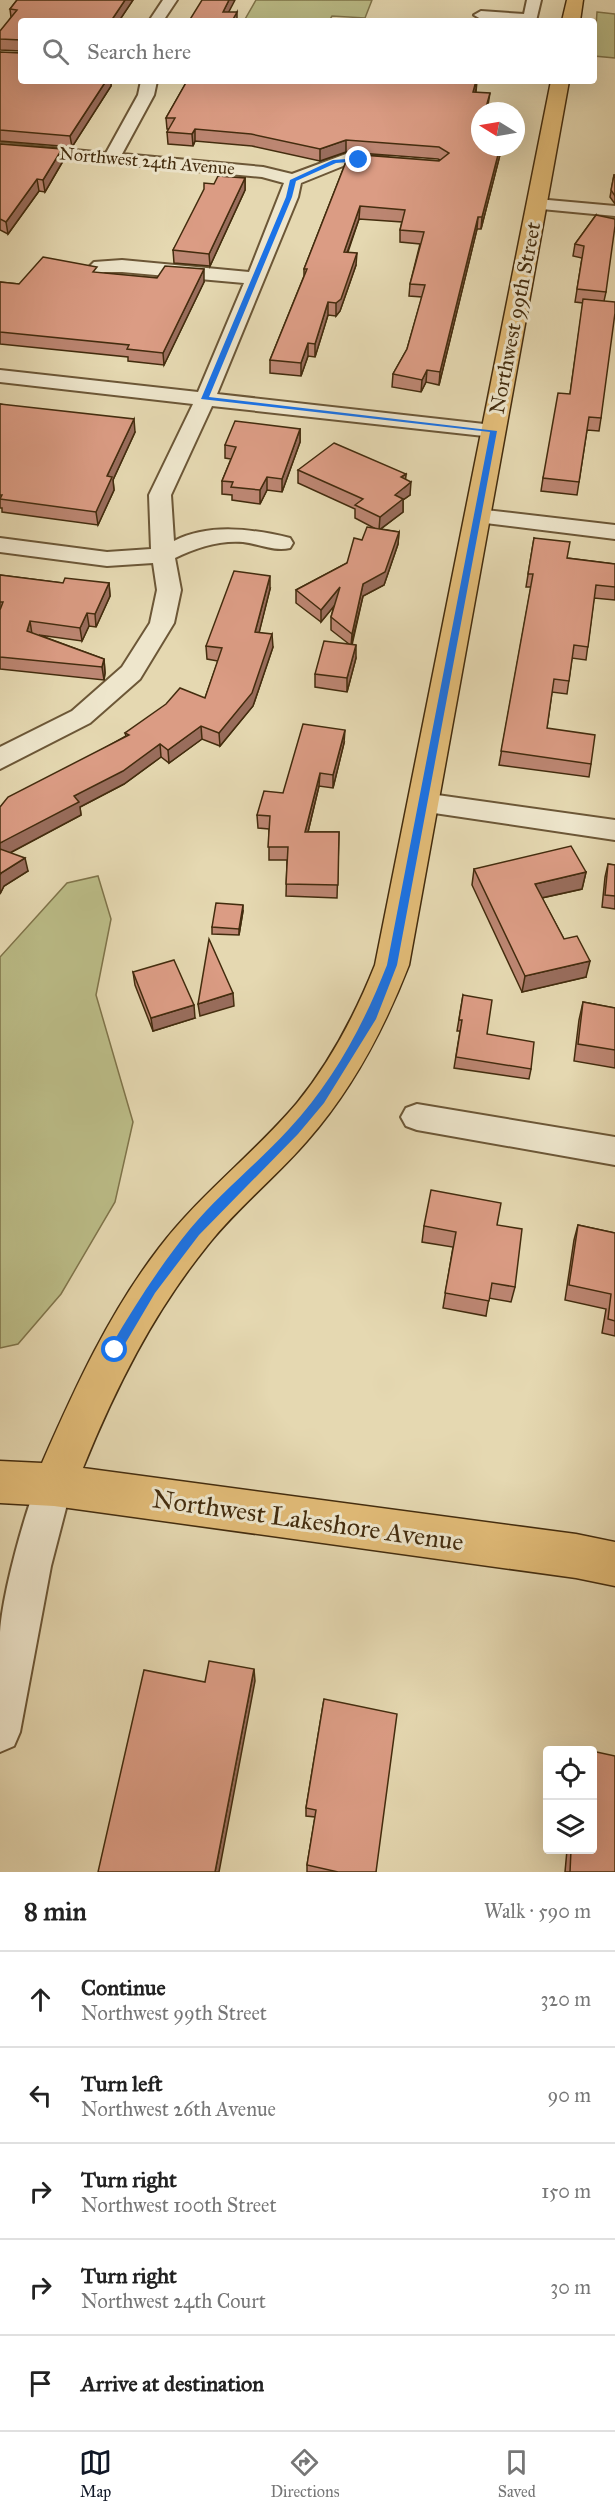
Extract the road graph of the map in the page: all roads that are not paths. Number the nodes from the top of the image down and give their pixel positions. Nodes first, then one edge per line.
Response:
1 (170, 0) edge
2 (526, 0) edge
3 (534, 0) edge
4 (575, 0) edge
5 (158, 18) edge
6 (518, 18) edge
7 (530, 18) edge
8 (572, 18) edge
9 (148, 84) edge
10 (559, 84) edge
11 (0, 148) edge
12 (111, 158) junction
13 (405, 163) edge
14 (293, 180) junction
15 (537, 204) junction
16 (615, 211) edge
17 (95, 270) edge
18 (256, 278) junction
19 (0, 376) edge
20 (205, 399) junction
21 (494, 431) junction
22 (477, 516) junction
23 (615, 532) edge
24 (282, 543) dead end
25 (0, 545) edge
26 (163, 555) junction
27 (0, 760) edge
28 (423, 802) junction
29 (615, 830) edge
30 (417, 1117) dead end
31 (615, 1151) edge
32 (0, 1482) edge
33 (54, 1485) junction
34 (615, 1564) edge
35 (0, 1732) edge

1 - 5 street
2 - 6 street
3 - 7 street
4 - 8 main road
9 - 12 street
10 - 15 main road, Northwest 99th Street
11 - 12 street, Northwest 24th Avenue
12 - 14 street, Northwest 24th Avenue
13 - 14 street
14 - 18 street
15 - 16 street
15 - 21 main road, Northwest 99th Street
17 - 18 street
18 - 20 street
19 - 20 street
20 - 21 street
20 - 26 street
21 - 22 main road, Northwest 99th Street
22 - 23 street
22 - 28 main road, Northwest 99th Street
24 - 26 street
25 - 26 street
26 - 27 street
28 - 29 street
28 - 33 main road, Northwest 99th Street
30 - 31 street
32 - 33 main road, Northwest Lakeshore Avenue
33 - 34 main road, Northwest Lakeshore Avenue
33 - 35 street, Northwest 99th Street

